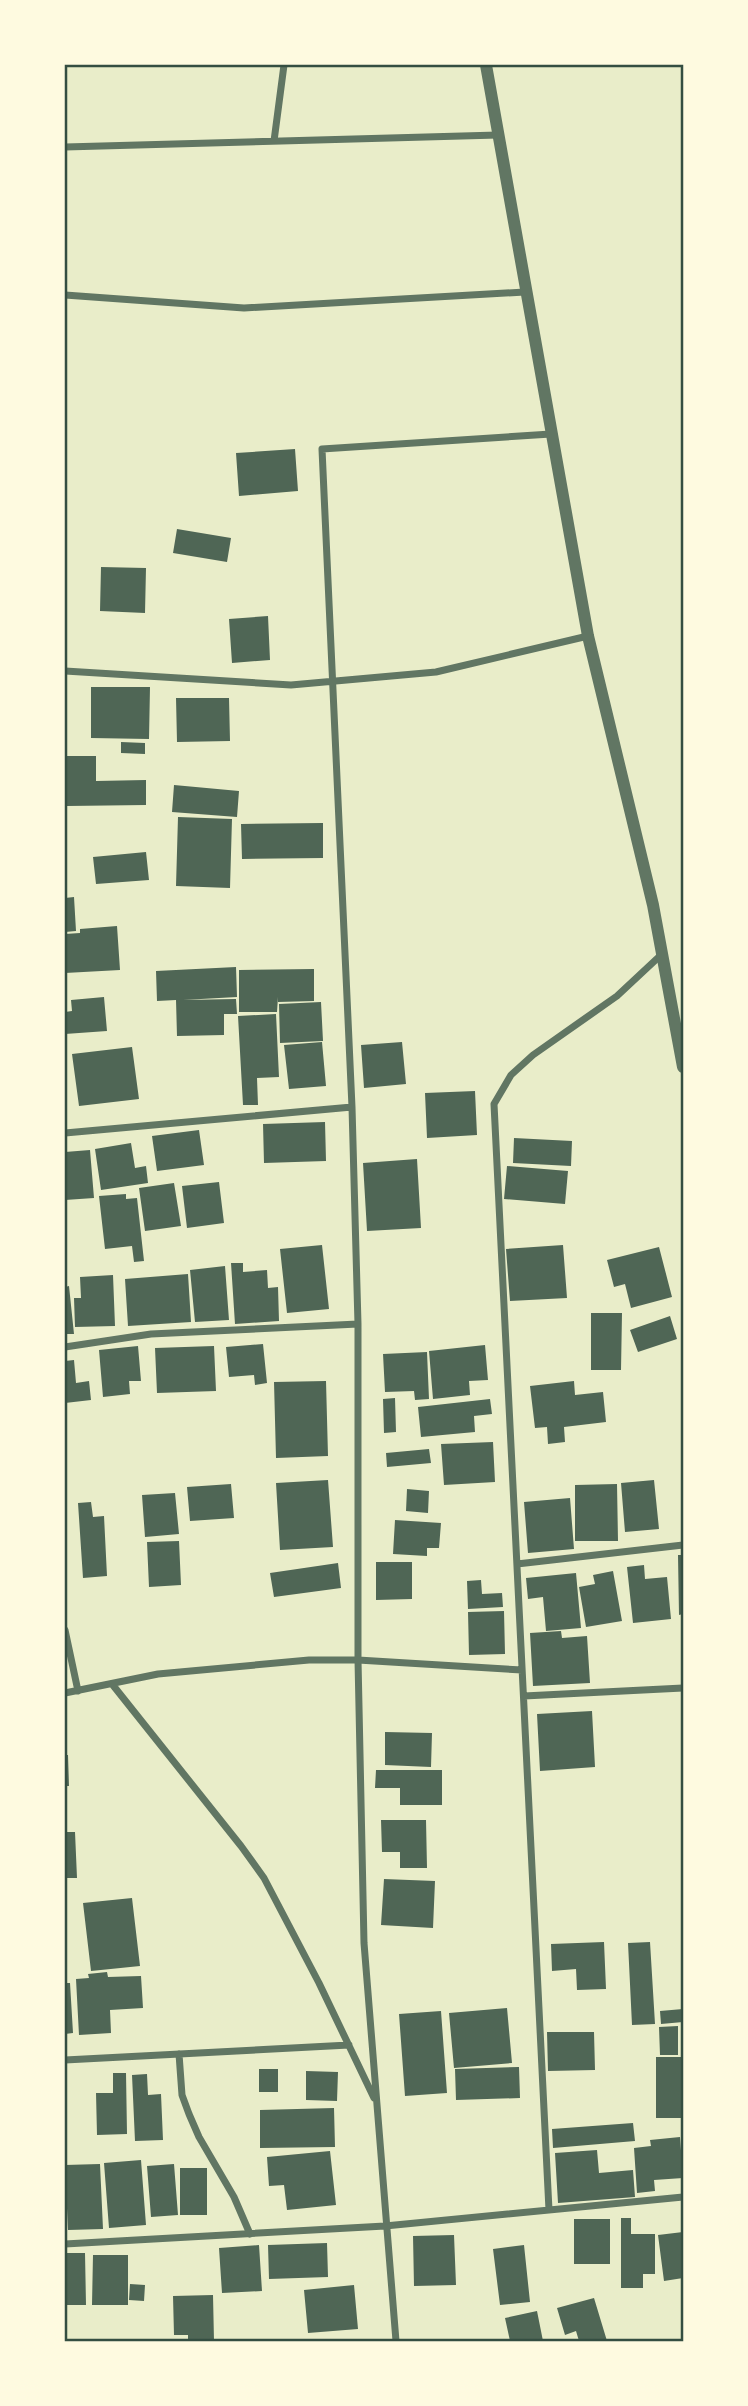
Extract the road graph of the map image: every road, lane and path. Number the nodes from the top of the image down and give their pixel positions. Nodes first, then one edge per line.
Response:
1 (284, 65) edge
2 (486, 65) edge
3 (498, 135) junction
4 (274, 141) junction
5 (65, 147) edge
6 (525, 292) junction
7 (65, 295) edge
8 (551, 435) junction
9 (589, 636) junction
10 (65, 671) edge
11 (332, 681) junction
12 (662, 954) junction
13 (683, 1068) edge
14 (352, 1107) junction
15 (65, 1133) edge
16 (358, 1324) junction
17 (65, 1347) edge
18 (683, 1545) edge
19 (517, 1564) junction
20 (65, 1630) edge
21 (358, 1660) junction
22 (522, 1670) junction
23 (112, 1684) junction
24 (683, 1688) edge
25 (78, 1691) junction
26 (65, 1693) edge
27 (524, 1696) junction
28 (349, 2045) junction
29 (179, 2054) junction
30 (65, 2060) edge
31 (376, 2103) junction
32 (683, 2197) edge
33 (549, 2210) junction
34 (386, 2226) junction
35 (250, 2234) junction
36 (65, 2244) edge
37 (396, 2341) edge

1 - 4 street
2 - 3 street
3 - 4 street
3 - 6 street
4 - 5 street
6 - 7 street
6 - 8 street
8 - 9 street
8 - 11 street
9 - 11 street
9 - 12 street
10 - 11 street
11 - 14 street
12 - 13 street
12 - 19 street
14 - 15 street
14 - 16 street
16 - 17 street
16 - 21 street
18 - 19 street
19 - 22 street
20 - 25 street
21 - 22 street
21 - 23 street
21 - 31 street
22 - 27 street
23 - 25 street
23 - 28 street
24 - 27 street
25 - 26 street
27 - 33 street
28 - 29 street
28 - 31 street
29 - 30 street
29 - 35 street
31 - 34 street
32 - 33 street
33 - 34 street
34 - 35 street
34 - 37 street
35 - 36 street

